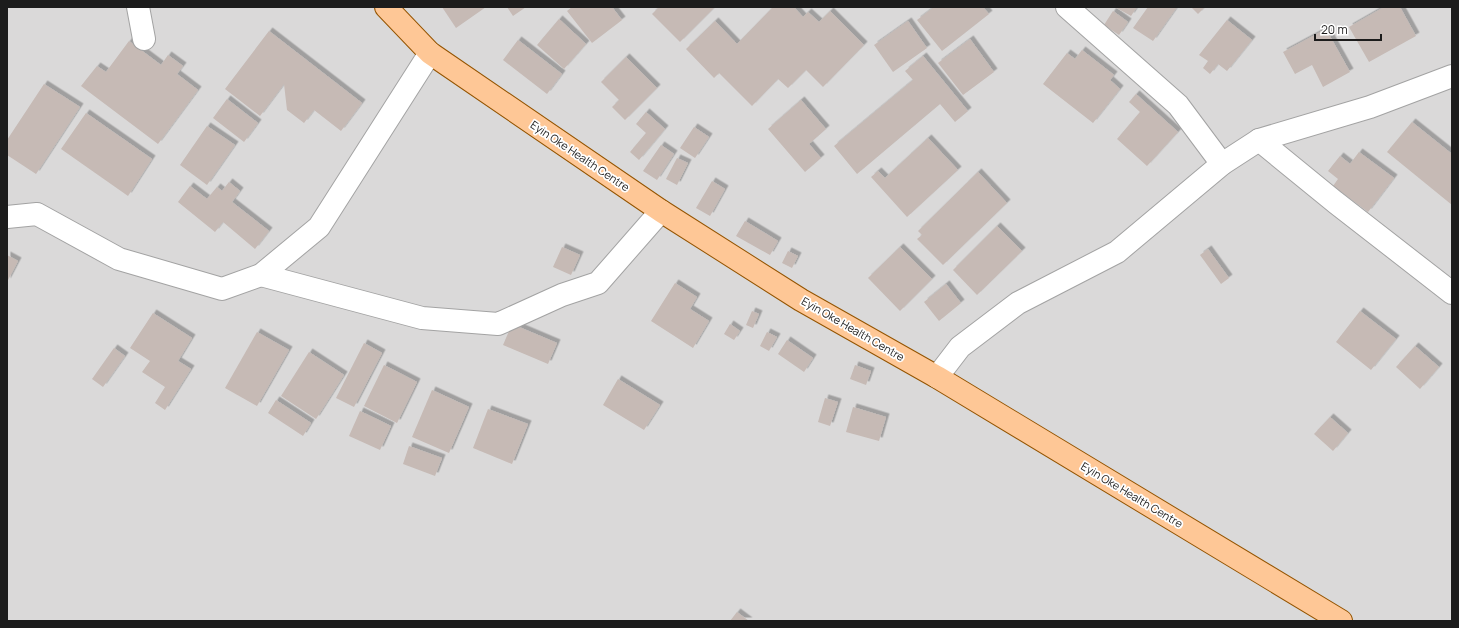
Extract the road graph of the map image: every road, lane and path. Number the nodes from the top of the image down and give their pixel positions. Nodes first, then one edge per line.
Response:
1 (138, 7) edge
2 (386, 7) edge
3 (1067, 7) edge
4 (144, 39) dead end
5 (430, 54) junction
6 (1452, 76) edge
7 (1259, 140) junction
8 (1222, 164) junction
9 (661, 211) junction
10 (7, 217) edge
11 (261, 275) junction
12 (1452, 293) edge
13 (937, 377) junction
14 (1341, 621) edge

1 - 4 street
2 - 5 main road, Eyin Oke Health Centre
3 - 8 street
5 - 9 main road, Eyin Oke Health Centre
5 - 11 street
6 - 7 street
7 - 8 street
7 - 12 street
8 - 13 street
9 - 11 street
9 - 13 main road, Eyin Oke Health Centre
10 - 11 street
13 - 14 main road, Eyin Oke Health Centre

